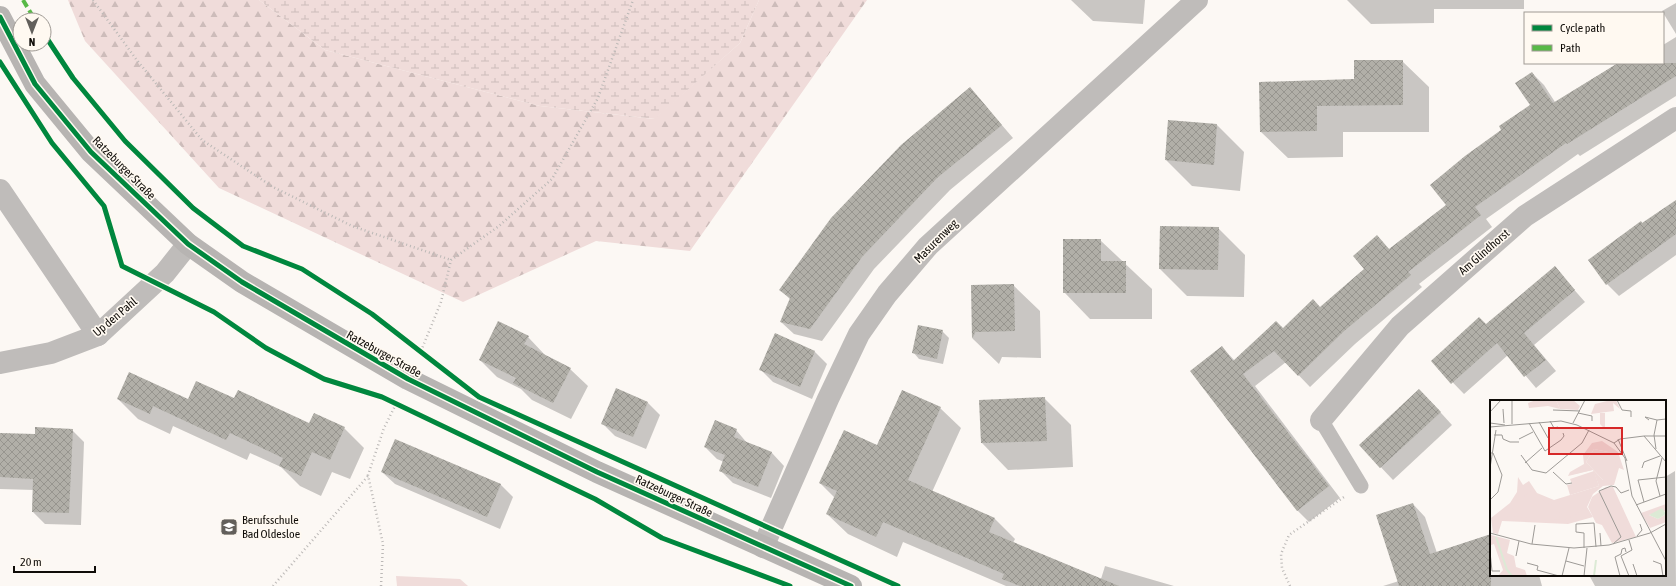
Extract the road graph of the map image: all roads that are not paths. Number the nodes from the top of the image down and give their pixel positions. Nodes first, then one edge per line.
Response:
1 (1197, 0) edge
2 (0, 17) edge
3 (1676, 118) edge
4 (0, 190) edge
5 (188, 244) junction
6 (98, 335) junction
7 (0, 364) edge
8 (1321, 420) joint
9 (1361, 486) road end
10 (763, 547) junction
11 (851, 586) edge

1 - 10 street, Masurenweg
2 - 5 main road, Ratzeburger Straße
3 - 8 street, Am Glindhorst
4 - 6 street
5 - 6 street, Up den Pahl
5 - 10 main road, Ratzeburger Straße
6 - 7 street, Up den Pahl
8 - 9 lane
10 - 11 main road, Ratzeburger Straße

